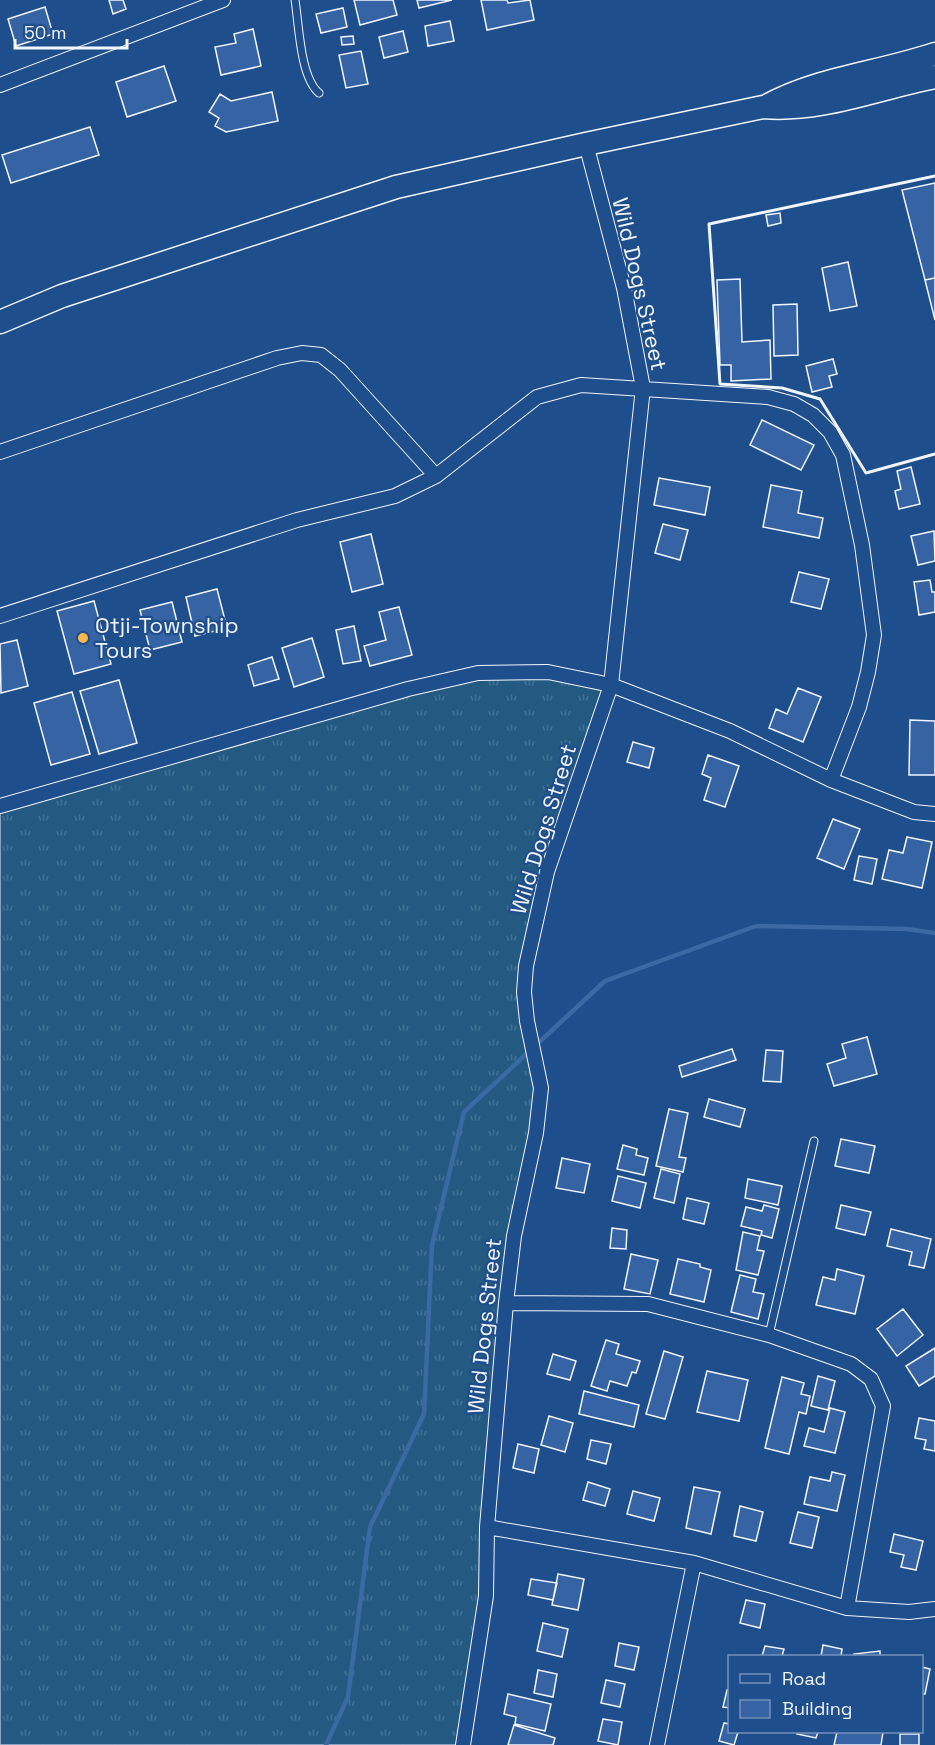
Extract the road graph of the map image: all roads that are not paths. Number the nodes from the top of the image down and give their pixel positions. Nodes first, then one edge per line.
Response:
1 (223, 0) edge
2 (295, 0) edge
3 (935, 54) edge
4 (935, 77) edge
5 (0, 85) edge
6 (319, 93) dead end
7 (763, 107) junction
8 (586, 144) junction
9 (0, 322) edge
10 (643, 388) junction
11 (0, 452) edge
12 (436, 476) junction
13 (0, 616) edge
14 (611, 685) junction
15 (831, 780) junction
16 (0, 806) edge
17 (935, 814) edge
18 (814, 1141) dead end
19 (506, 1303) junction
20 (769, 1335) junction
21 (487, 1527) junction
22 (694, 1563) junction
23 (847, 1608) junction
24 (935, 1610) edge
25 (463, 1745) edge
26 (657, 1745) edge

1 - 5 street
2 - 6 lane
3 - 7 highway
4 - 7 highway
7 - 8 highway
8 - 9 highway
8 - 10 street, Wild Dogs Street
10 - 12 street
10 - 14 street, Wild Dogs Street
10 - 15 street
11 - 12 street
12 - 13 street
14 - 15 street
14 - 16 street
14 - 19 street, Wild Dogs Street
15 - 17 street
18 - 20 lane
19 - 20 street
19 - 21 street, Wild Dogs Street
20 - 23 street
21 - 22 street
21 - 25 street, Wild Dogs Street
22 - 23 street
22 - 26 street
23 - 24 street

